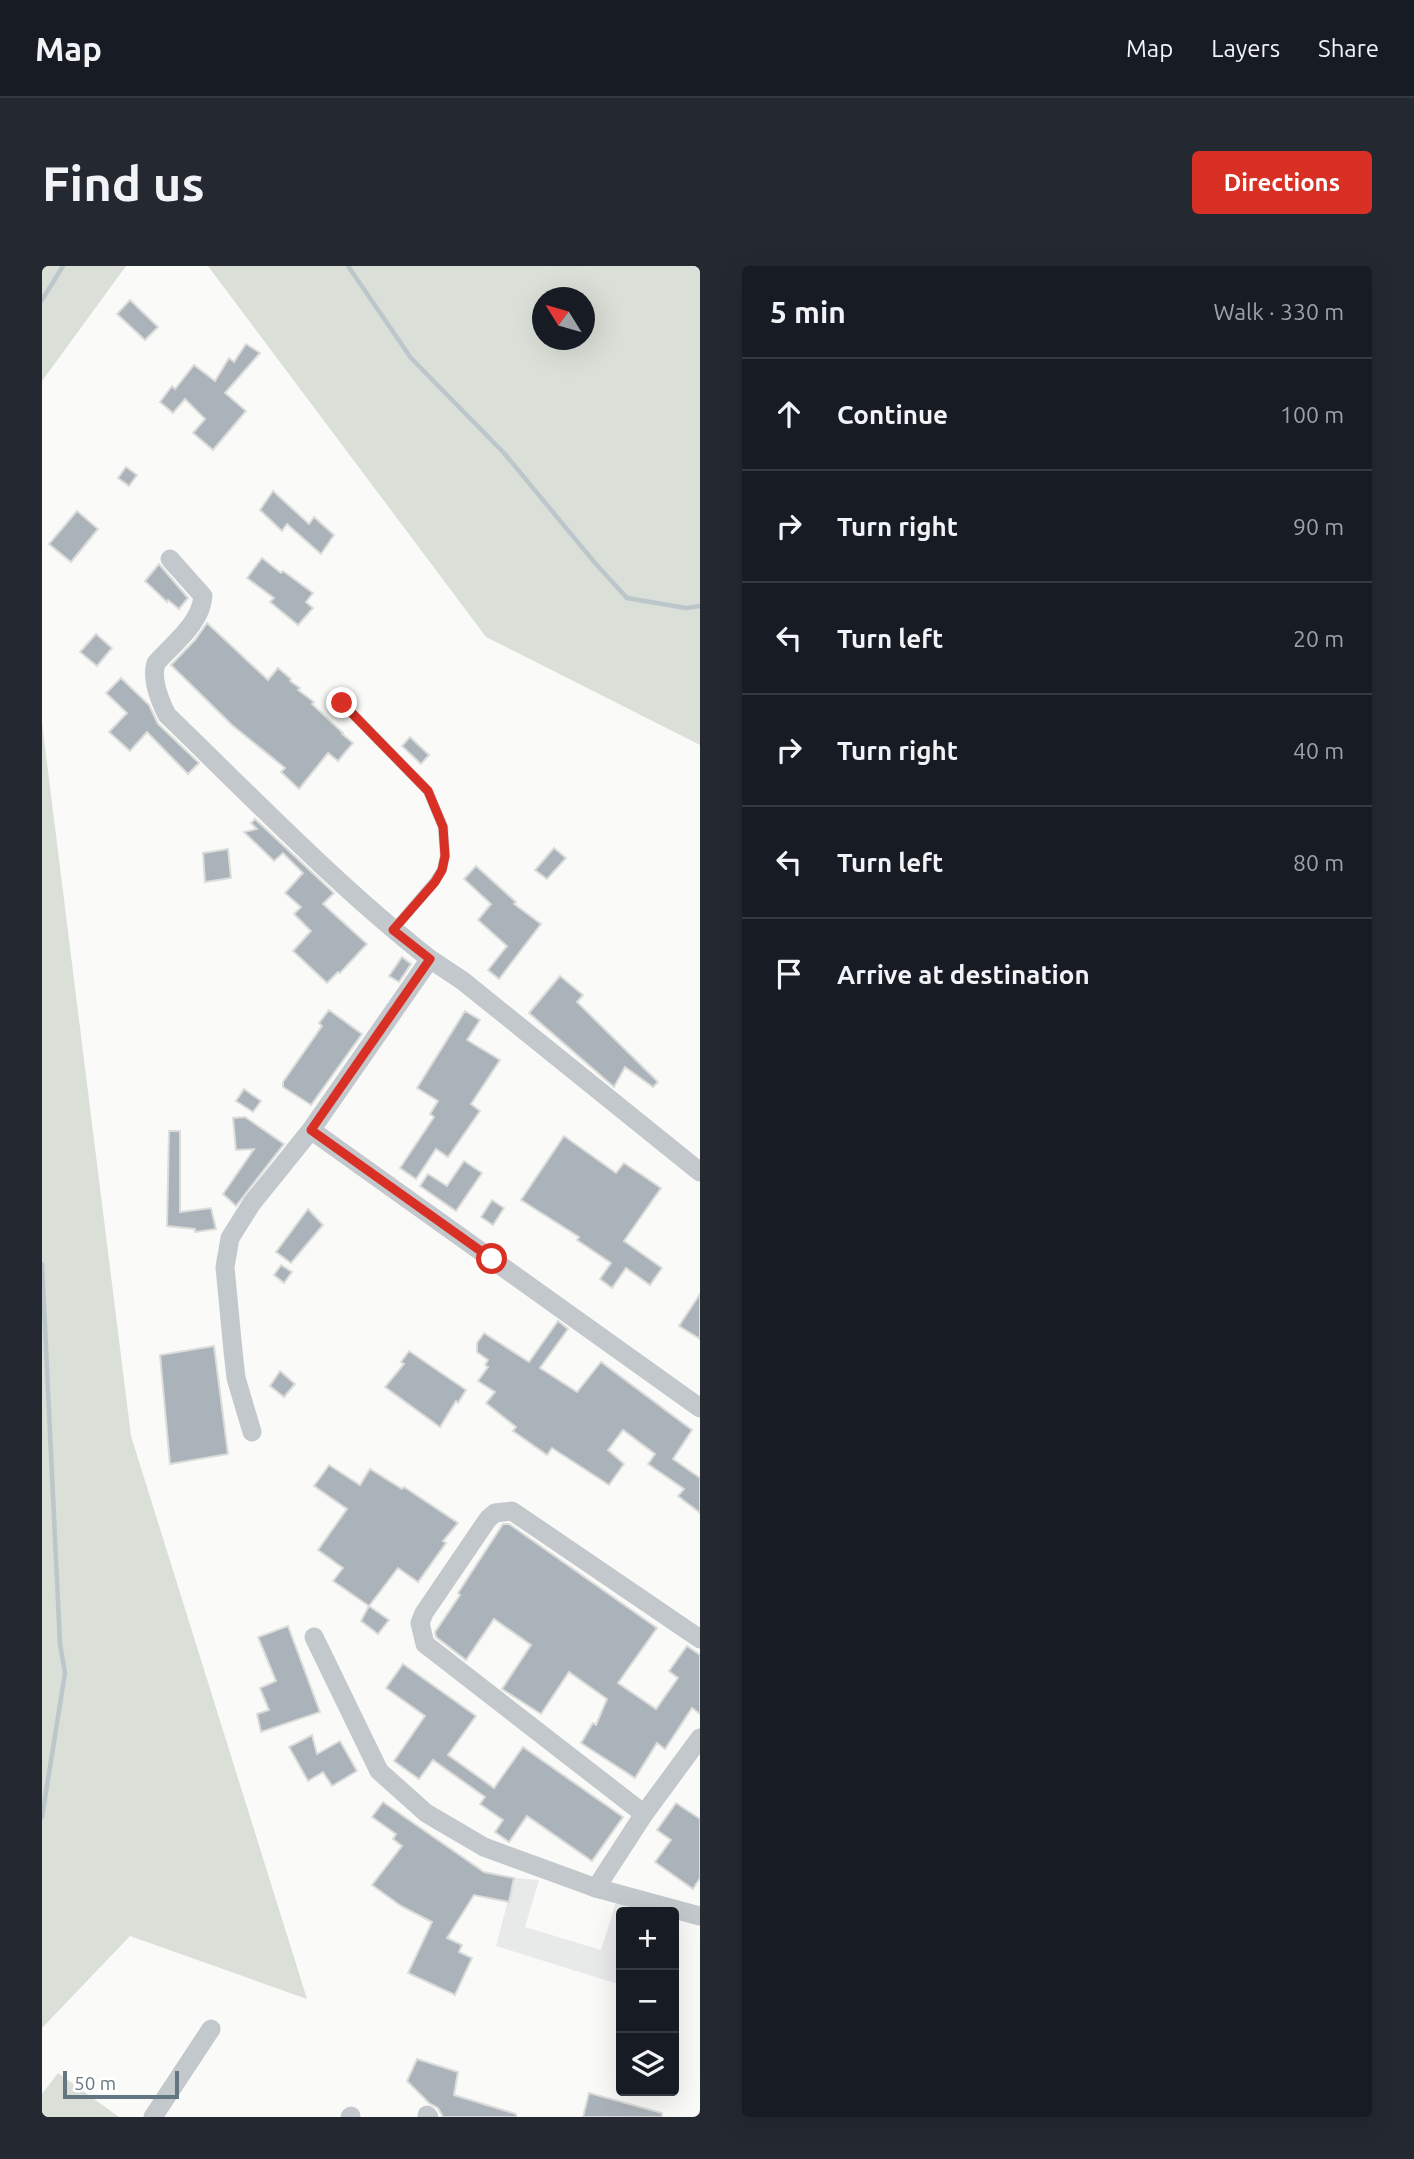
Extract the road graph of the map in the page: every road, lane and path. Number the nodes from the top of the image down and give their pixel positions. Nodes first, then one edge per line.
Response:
1 (170, 559) dead end
2 (342, 703) dead end
3 (393, 930) junction
4 (430, 959) junction
5 (311, 1130) junction
6 (700, 1172) edge
7 (700, 1408) edge
8 (252, 1432) dead end
9 (314, 1637) dead end
10 (700, 1639) edge
11 (700, 1738) edge
12 (644, 1814) junction
13 (596, 1888) junction
14 (700, 1916) edge
15 (211, 2029) dead end
16 (153, 2117) edge

1 - 3 street
2 - 3 lane
3 - 4 street
4 - 5 street
4 - 6 street
5 - 7 street
5 - 8 street
9 - 13 street
10 - 12 street
11 - 12 street
12 - 13 street
13 - 14 street
15 - 16 street

